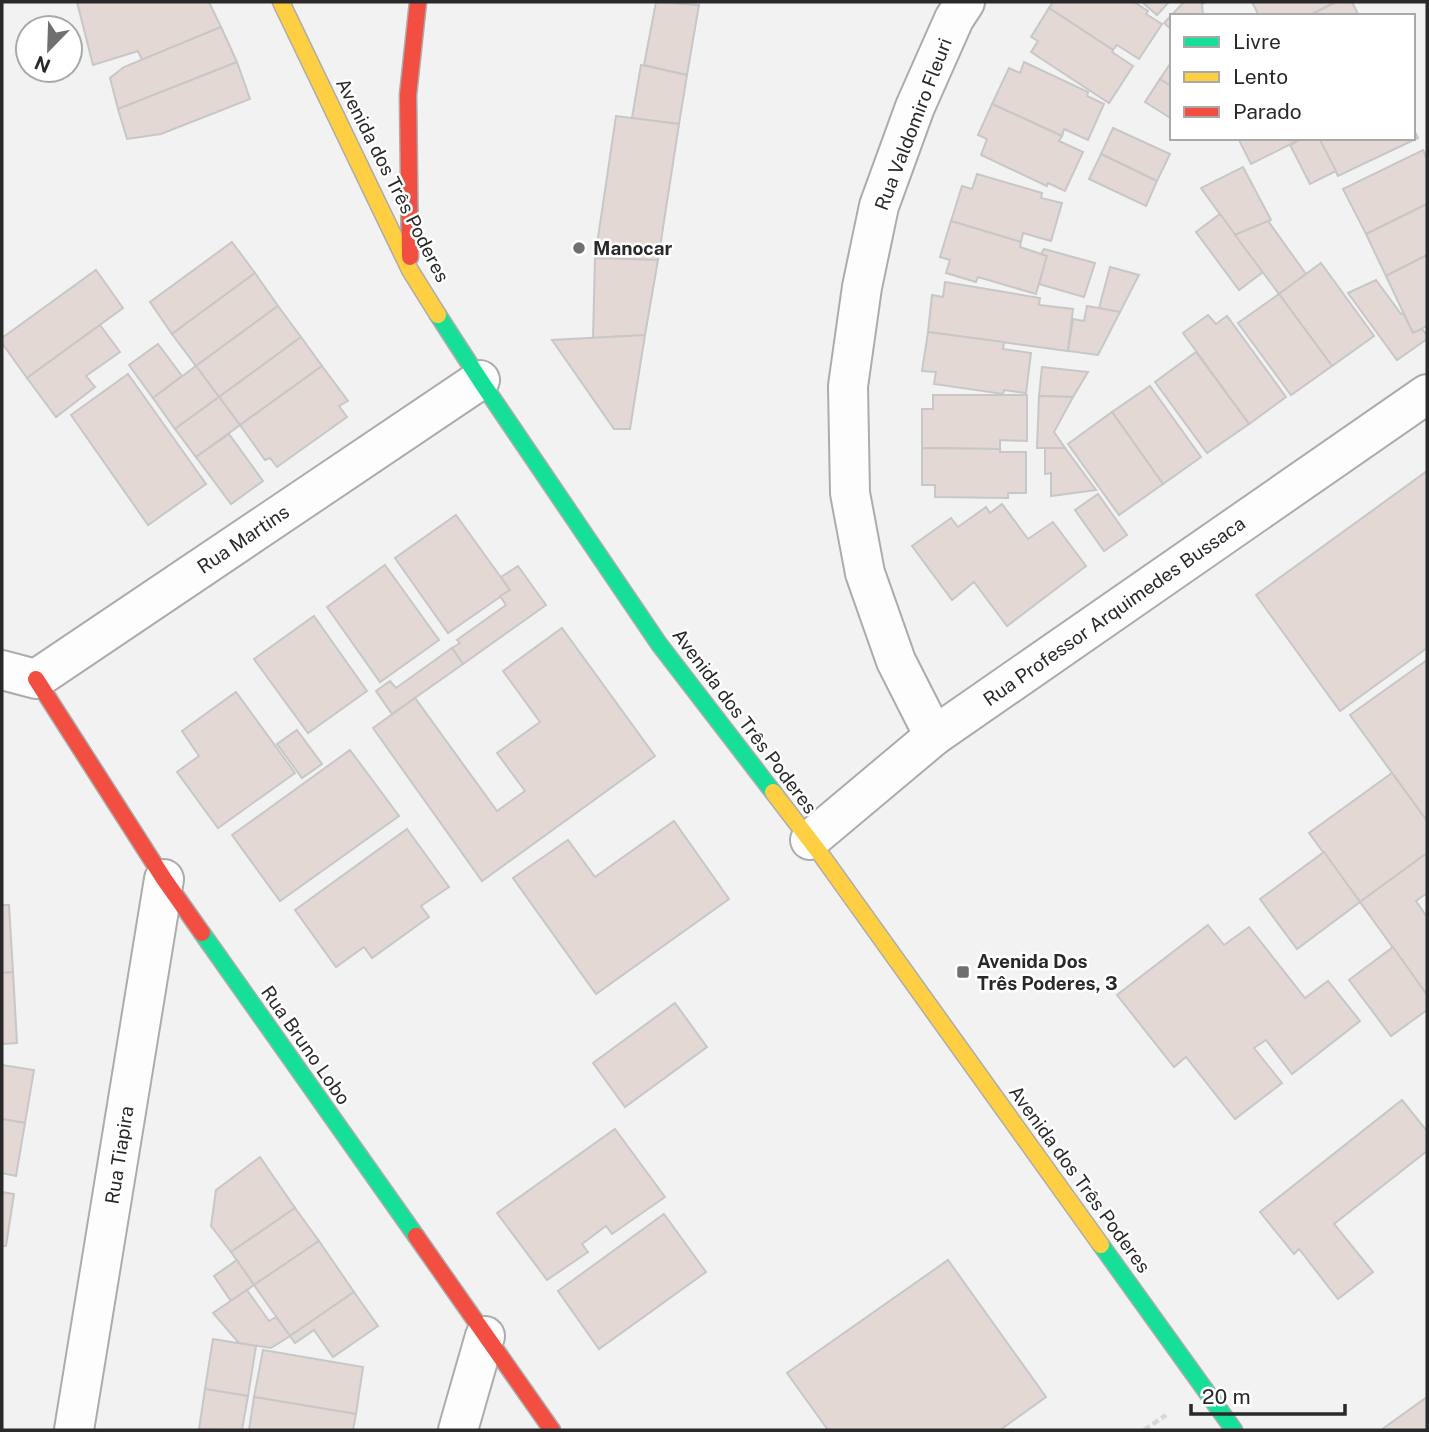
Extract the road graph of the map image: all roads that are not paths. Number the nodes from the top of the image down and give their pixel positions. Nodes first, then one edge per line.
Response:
1 (281, 2) edge
2 (418, 2) edge
3 (965, 2) edge
4 (410, 270) junction
5 (480, 380) junction
6 (1427, 394) edge
7 (19, 675) edge
8 (934, 736) junction
9 (810, 840) junction
10 (164, 879) junction
11 (485, 1336) junction
12 (74, 1430) edge
13 (458, 1430) edge
14 (552, 1430) edge
15 (1234, 1430) edge

1 - 4 main road, Avenida dos Três Poderes
2 - 4 main road
3 - 8 street, Rua Valdomiro Fleuri
4 - 5 main road, Avenida dos Três Poderes
5 - 7 street, Rua Martins
5 - 9 main road, Avenida dos Três Poderes
6 - 8 street, Rua Professor Arquimedes Bussaca
7 - 10 main road, Rua Bruno Lobo
8 - 9 street, Rua Professor Arquimedes Bussaca
9 - 15 main road, Avenida dos Três Poderes
10 - 11 main road, Rua Bruno Lobo
10 - 12 street, Rua Tiapira
11 - 13 street
11 - 14 main road, Rua Bruno Lobo

